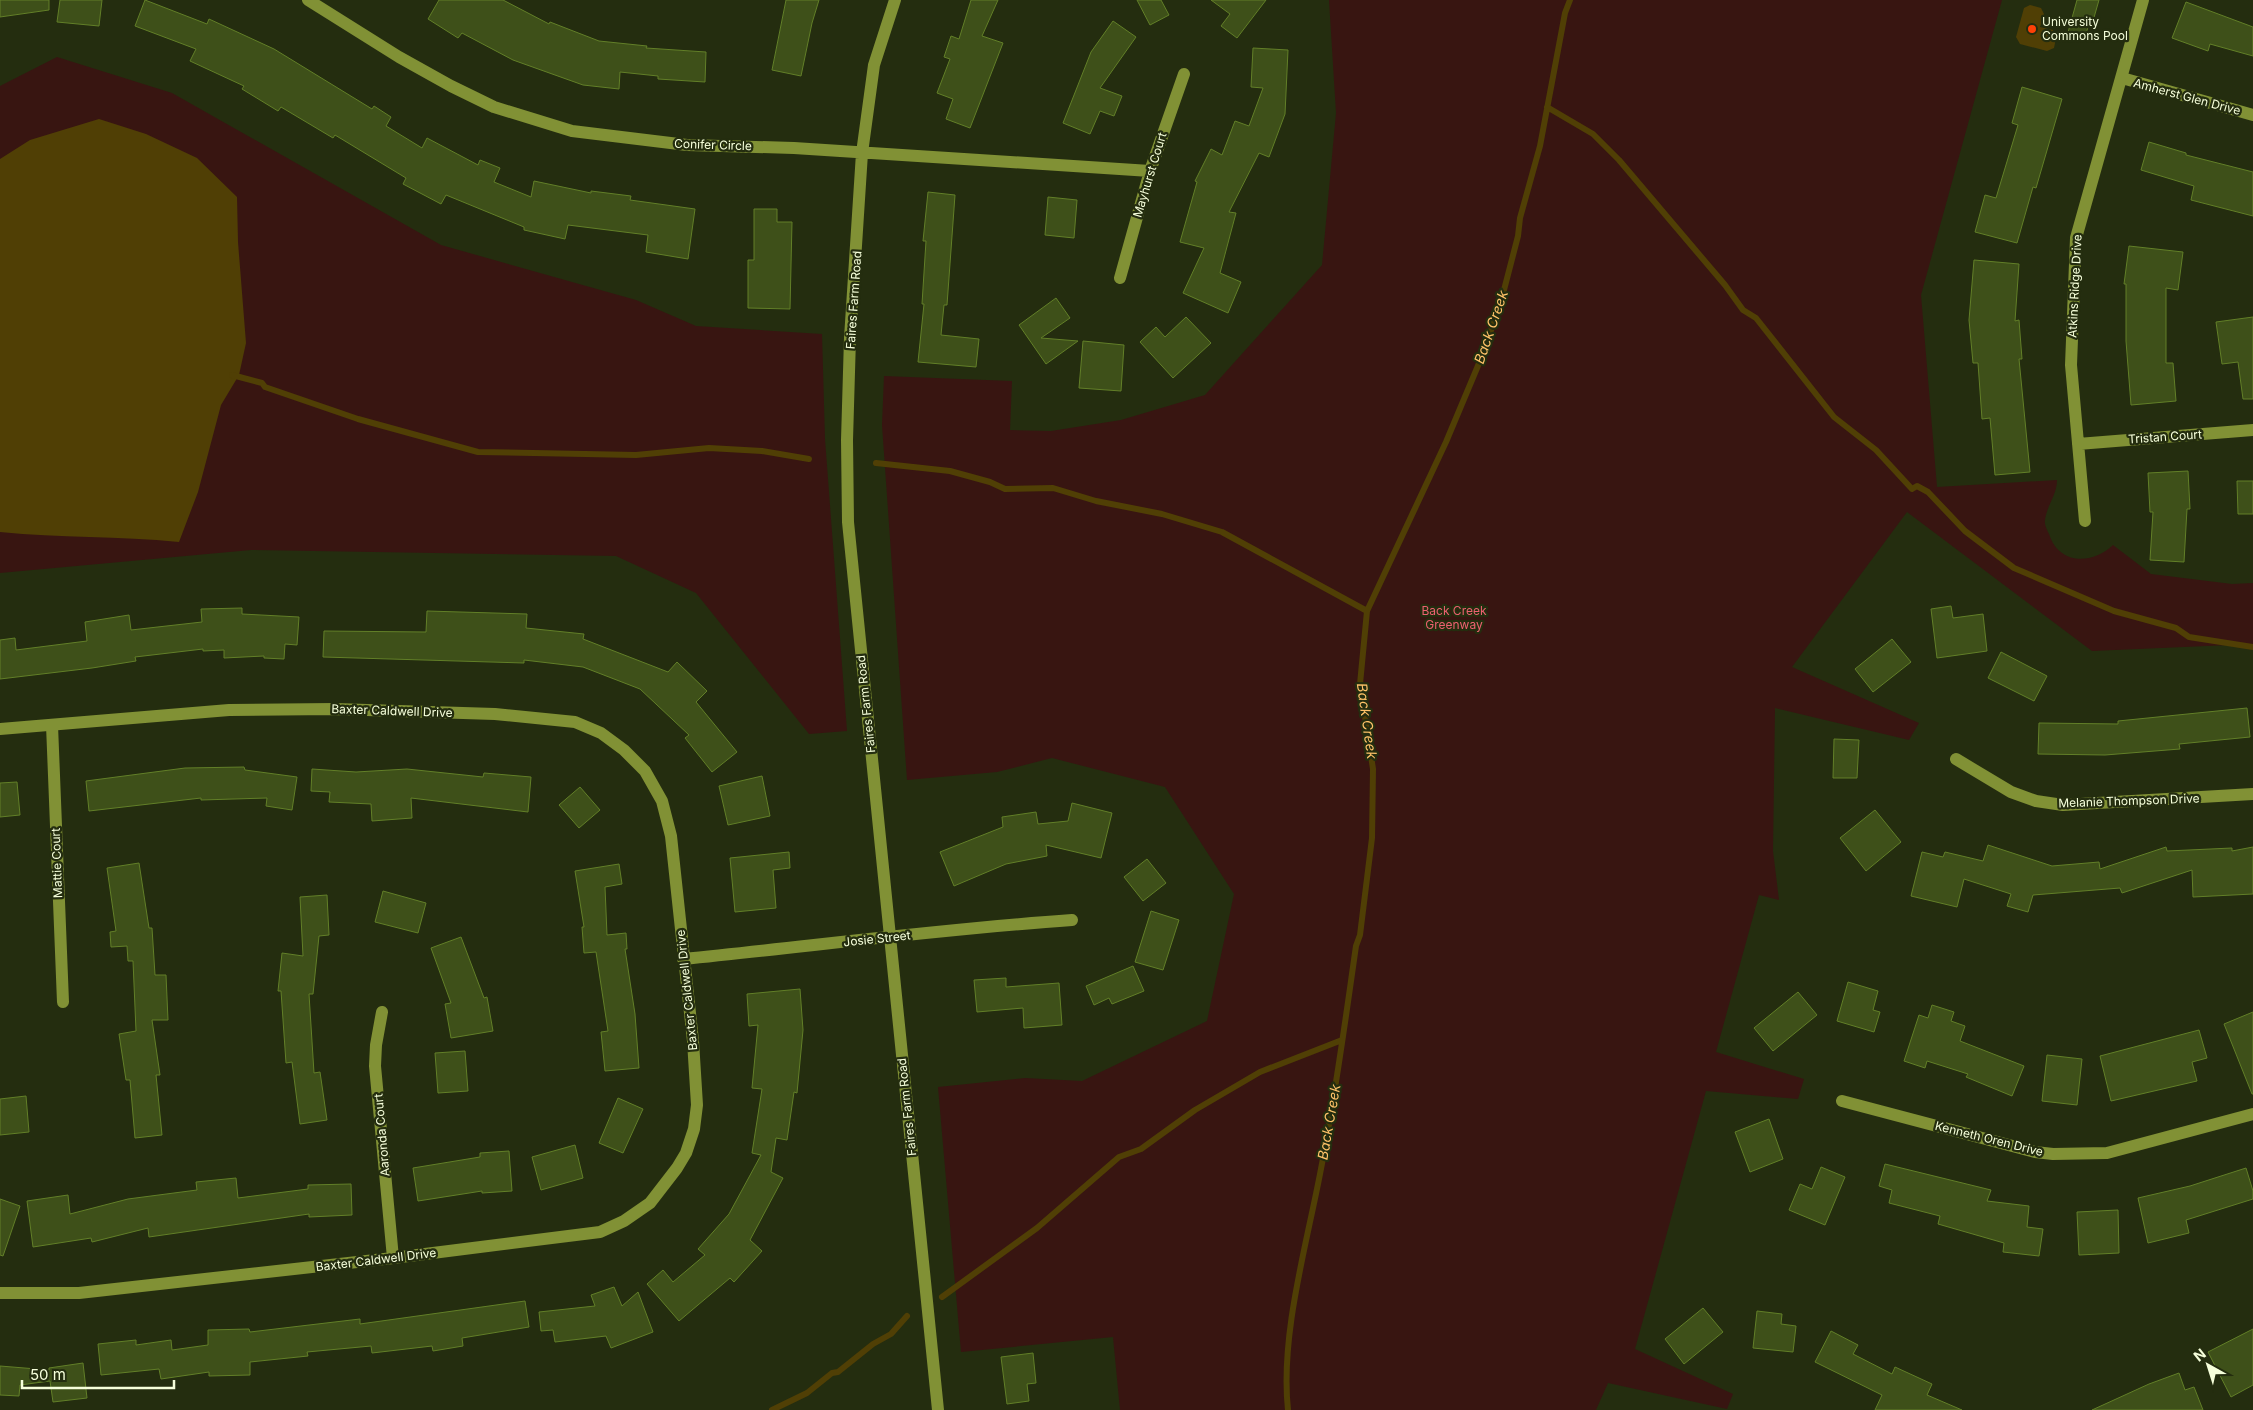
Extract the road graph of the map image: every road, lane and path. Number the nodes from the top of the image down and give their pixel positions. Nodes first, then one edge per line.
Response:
1 (308, 0) edge
2 (895, 0) edge
3 (2143, 0) edge
4 (1184, 74) dead end
5 (2122, 78) junction
6 (2253, 115) edge
7 (862, 153) junction
8 (1150, 171) junction
9 (1120, 278) dead end
10 (2253, 430) edge
11 (2078, 444) junction
12 (2085, 521) dead end
13 (52, 725) junction
14 (0, 730) edge
15 (1956, 759) dead end
16 (2253, 794) edge
17 (1072, 920) dead end
18 (890, 938) junction
19 (683, 959) junction
20 (62, 1002) dead end
21 (382, 1012) dead end
22 (1842, 1100) dead end
23 (2253, 1114) edge
24 (393, 1258) junction
25 (0, 1293) edge
26 (938, 1410) edge

1 - 7 street, Conifer Circle
2 - 7 street, Faires Farm Road
3 - 5 street, Atkins Ridge Drive
4 - 8 street, Mayhurst Court
5 - 6 street, Amherst Glen Drive
5 - 11 street, Atkins Ridge Drive
7 - 8 street, Conifer Circle
7 - 18 street, Faires Farm Road
8 - 9 street, Mayhurst Court
10 - 11 street, Tristan Court
11 - 12 street, Atkins Ridge Drive
13 - 14 street, Baxter Caldwell Drive
13 - 19 street, Baxter Caldwell Drive
13 - 20 street, Mattie Court
15 - 16 street, Melanie Thompson Drive
17 - 18 street, Josie Street
18 - 19 street, Josie Street
18 - 26 street, Faires Farm Road
19 - 24 street, Baxter Caldwell Drive
21 - 24 street, Aaronda Court
22 - 23 street, Kenneth Oren Drive
24 - 25 street, Baxter Caldwell Drive

